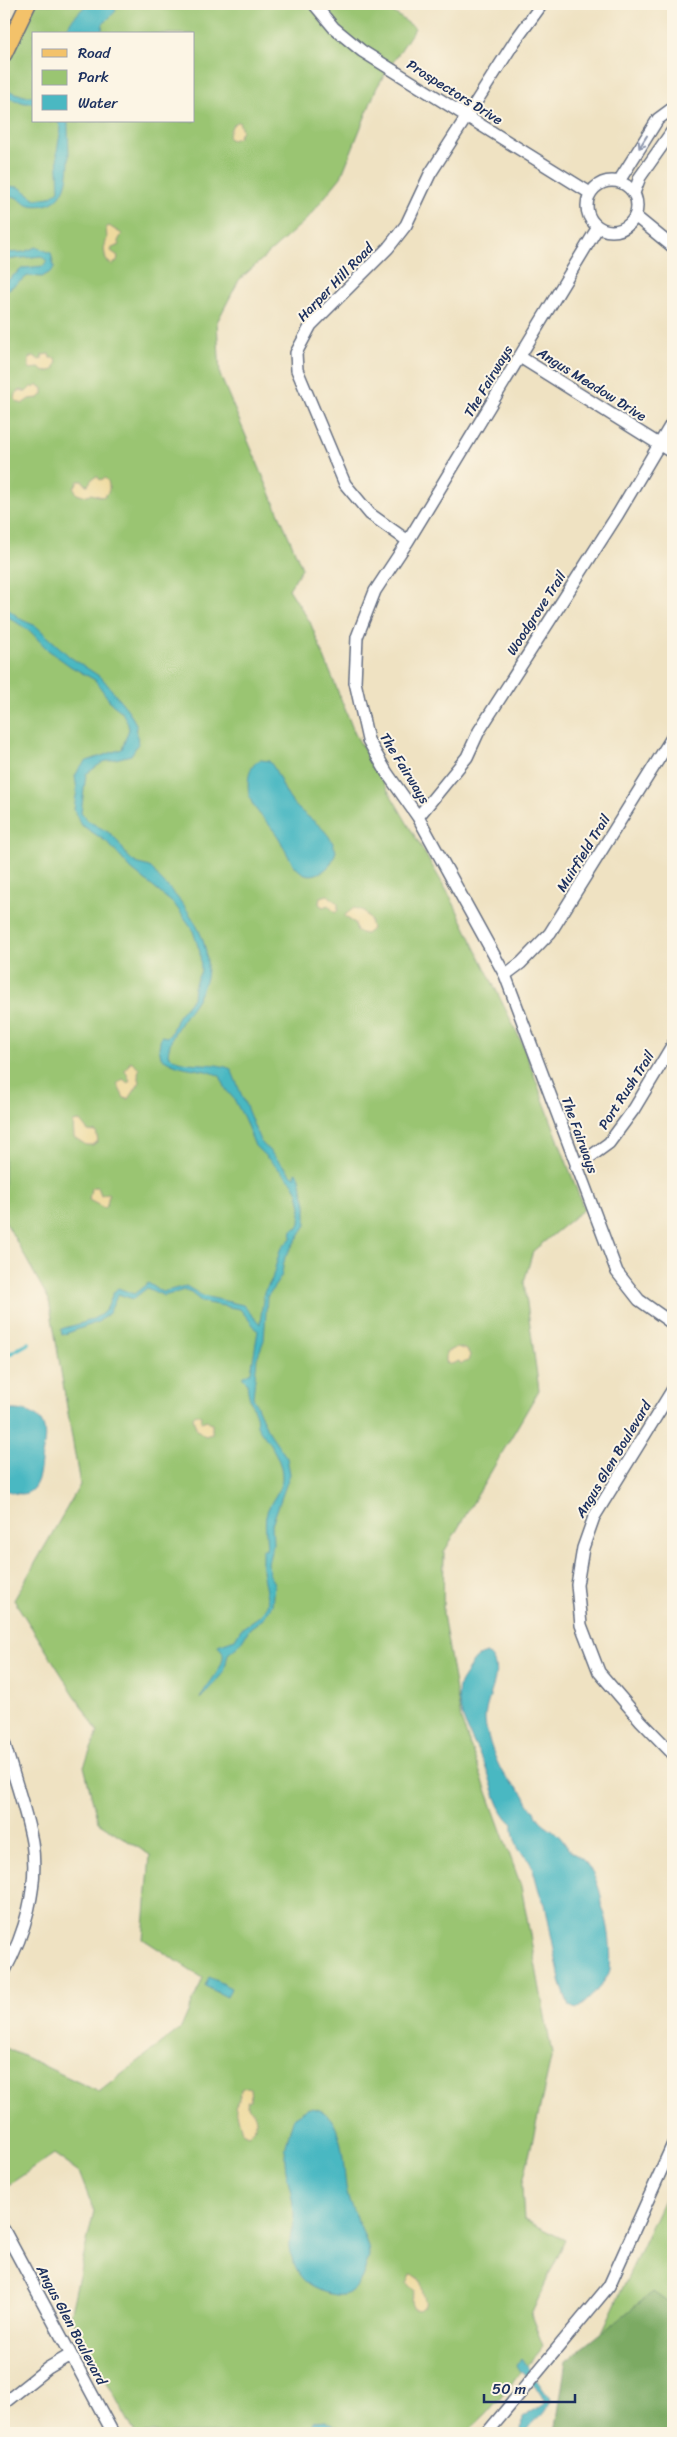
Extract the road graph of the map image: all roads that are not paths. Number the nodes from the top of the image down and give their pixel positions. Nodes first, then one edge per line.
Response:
1 (28, 4) edge
2 (314, 4) edge
3 (542, 4) edge
4 (4, 54) edge
5 (673, 108) edge
6 (466, 116) junction
7 (673, 130) edge
8 (619, 181) junction
9 (590, 193) junction
10 (634, 193) junction
11 (635, 216) junction
12 (598, 227) junction
13 (673, 247) edge
14 (520, 357) junction
15 (673, 421) edge
16 (658, 444) junction
17 (673, 453) edge
18 (408, 541) junction
19 (673, 736) edge
20 (418, 817) junction
21 (505, 976) junction
22 (673, 1044) edge
23 (576, 1167) junction
24 (673, 1324) edge
25 (673, 1389) edge
26 (4, 1742) edge
27 (673, 1754) edge
28 (4, 1972) edge
29 (673, 2144) edge
30 (4, 2230) edge
31 (70, 2355) junction
32 (4, 2403) edge
33 (489, 2430) edge
34 (113, 2433) edge

1 - 4 main road
2 - 6 street, Prospectors Drive
3 - 6 street, Harper Hill Road
5 -> 8 street
6 - 9 street, Prospectors Drive
6 - 18 street, Harper Hill Road
7 - 10 street
8 - 9 street
8 - 10 street
9 - 12 street
10 - 11 street
11 - 12 street
11 - 13 street
12 - 14 street, The Fairways
14 - 16 street, Angus Meadow Drive
14 - 18 street, The Fairways
15 - 16 street, Woodgrove Trail
16 - 17 street, Angus Meadow Drive
16 - 20 street, Woodgrove Trail
18 - 20 street, The Fairways
19 - 21 street, Muirfield Trail
20 - 21 street, The Fairways
21 - 23 street, The Fairways
22 - 23 street, Port Rush Trail
23 - 24 street, The Fairways
25 - 27 street, Angus Glen Boulevard
26 - 28 street
29 - 33 street
30 - 31 street, Angus Glen Boulevard
31 - 32 street
31 - 34 street, Angus Glen Boulevard

